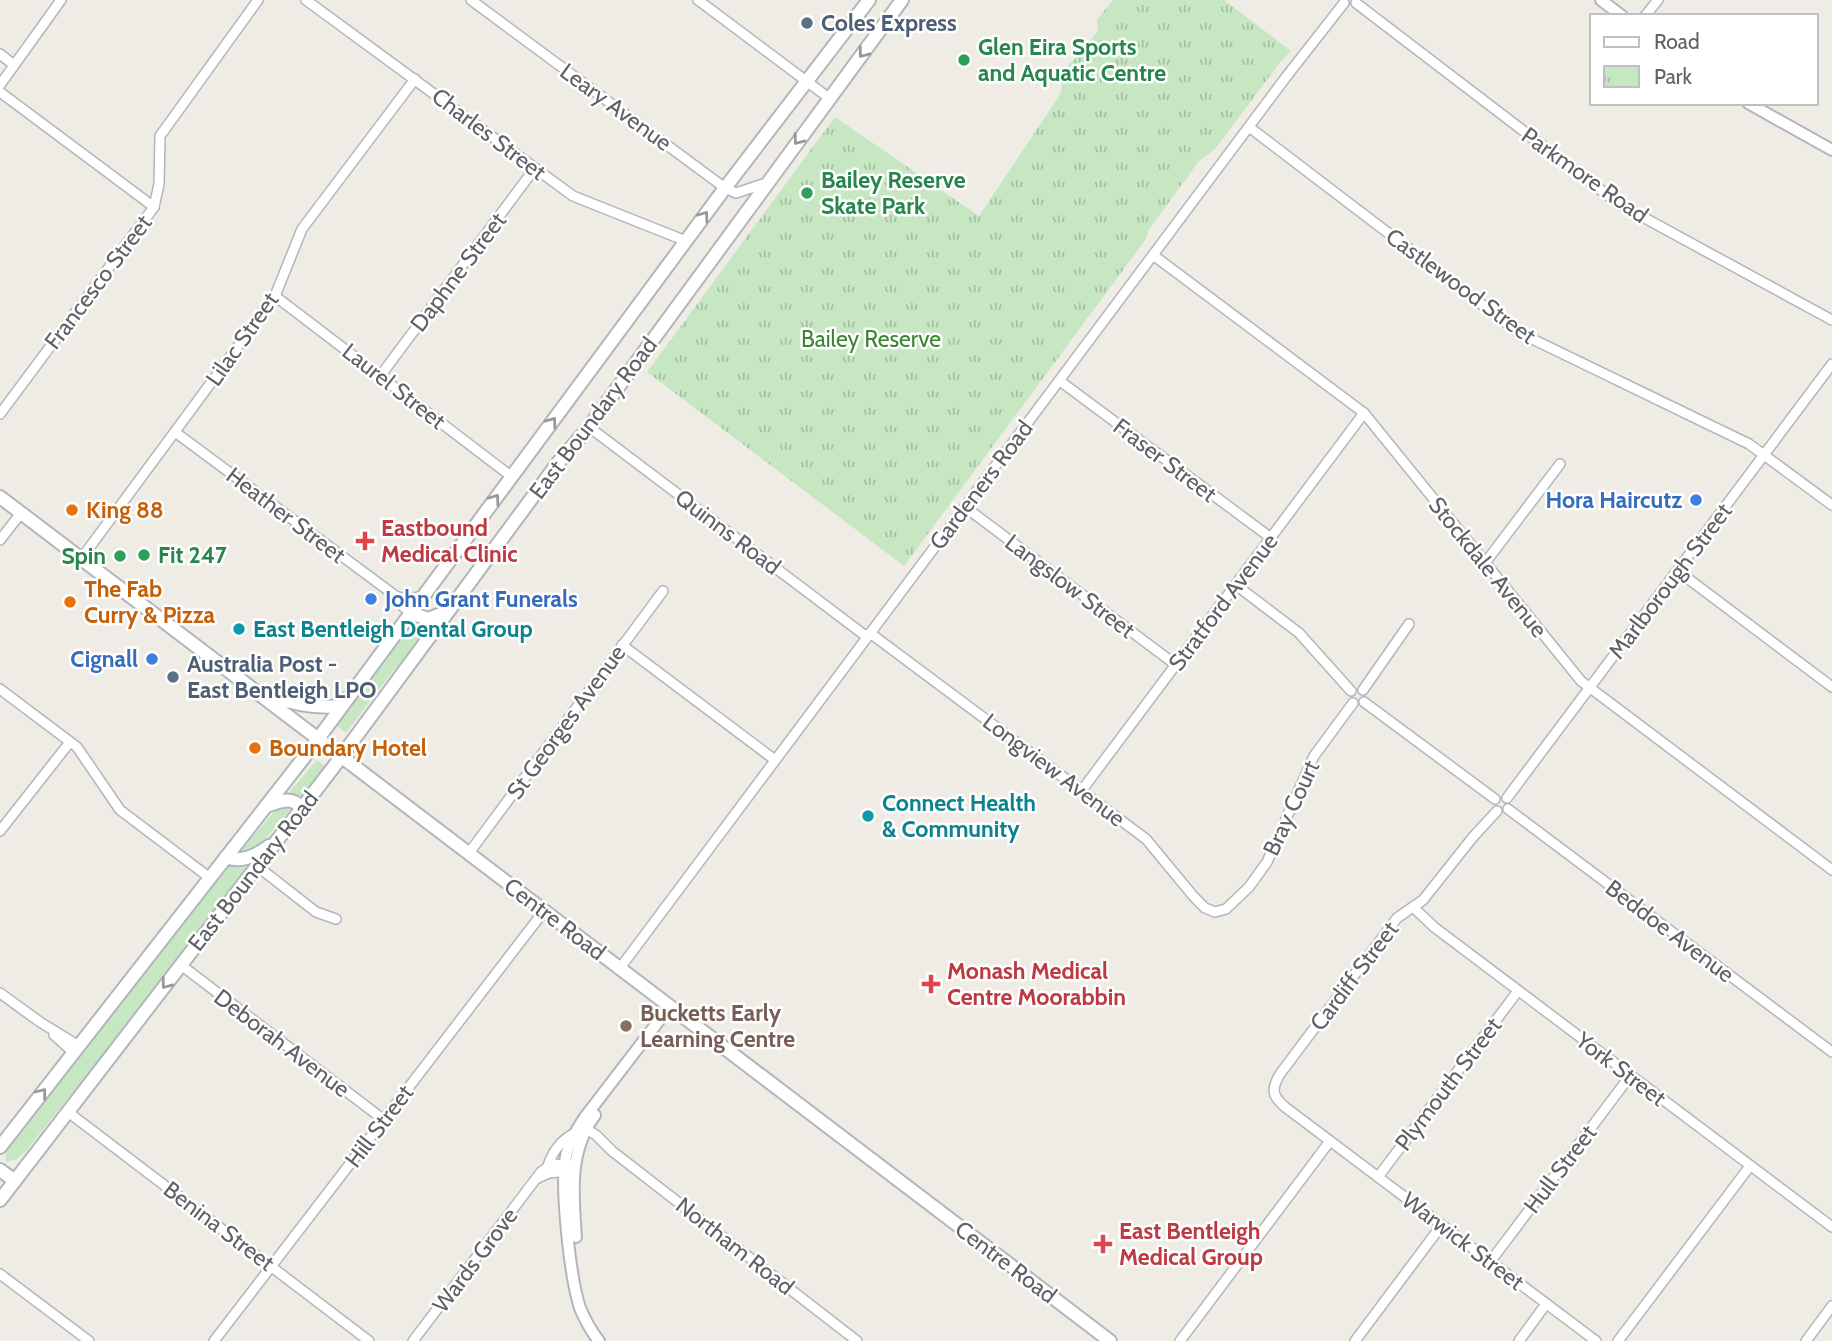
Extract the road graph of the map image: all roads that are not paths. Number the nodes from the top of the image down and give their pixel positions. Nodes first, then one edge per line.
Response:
1 (61, 0) edge
2 (258, 0) edge
3 (306, 0) edge
4 (471, 0) edge
5 (698, 0) edge
6 (869, 0) edge
7 (902, 0) edge
8 (1601, 0) edge
9 (1356, 1) edge
10 (1343, 2) edge
11 (1619, 14) edge
12 (0, 54) edge
13 (14, 65) junction
14 (415, 79) junction
15 (807, 82) junction
16 (0, 85) edge
17 (0, 92) edge
18 (830, 98) junction
19 (1752, 105) edge
20 (1249, 127) junction
21 (1832, 150) edge
22 (535, 168) junction
23 (766, 183) junction
24 (725, 188) junction
25 (154, 206) junction
26 (686, 241) junction
27 (1153, 255) junction
28 (275, 296) junction
29 (1832, 320) edge
30 (1832, 364) edge
31 (381, 375) junction
32 (1060, 381) junction
33 (1364, 413) junction
34 (0, 414) edge
35 (589, 427) junction
36 (175, 432) junction
37 (1765, 454) junction
38 (1560, 464) dead end
39 (512, 477) junction
40 (0, 497) edge
41 (1832, 505) edge
42 (965, 507) junction
43 (21, 513) junction
44 (1271, 538) junction
45 (0, 540) edge
46 (81, 559) junction
47 (1485, 563) junction
48 (1678, 571) junction
49 (1236, 585) junction
50 (663, 591) dead end
51 (424, 596) junction
52 (397, 597) junction
53 (452, 608) junction
54 (411, 613) junction
55 (1409, 625) dead end
56 (869, 635) junction
57 (622, 645) junction
58 (1176, 665) junction
59 (1832, 687) edge
60 (1590, 688) junction
61 (0, 689) edge
62 (254, 690) junction
63 (1363, 690) junction
64 (1351, 691) junction
65 (1364, 702) junction
66 (1353, 703) junction
67 (342, 706) junction
68 (318, 739) junction
69 (70, 742) junction
70 (342, 757) junction
71 (775, 760) junction
72 (1082, 790) junction
73 (1507, 797) junction
74 (1495, 799) junction
75 (266, 806) junction
76 (302, 808) junction
77 (1508, 810) junction
78 (1497, 811) junction
79 (0, 831) edge
80 (281, 834) junction
81 (469, 853) junction
82 (226, 857) junction
83 (257, 866) junction
84 (1832, 870) edge
85 (210, 878) junction
86 (1413, 907) junction
87 (1226, 909) joint
88 (544, 911) junction
89 (336, 919) dead end
90 (181, 965) junction
91 (620, 968) junction
92 (1518, 990) junction
93 (0, 993) edge
94 (673, 1009) junction
95 (76, 1049) junction
96 (1832, 1052) edge
97 (1630, 1076) junction
98 (68, 1112) junction
99 (384, 1120) junction
100 (581, 1130) junction
101 (1330, 1141) junction
102 (0, 1147) edge
103 (548, 1166) junction
104 (1750, 1166) junction
105 (568, 1168) junction
106 (0, 1170) edge
107 (1378, 1177) junction
108 (537, 1179) junction
109 (15, 1181) junction
110 (0, 1200) edge
111 (1441, 1226) junction
112 (1832, 1227) edge
113 (1490, 1262) junction
114 (272, 1267) junction
115 (0, 1274) edge
116 (1546, 1304) junction
117 (1832, 1306) edge
118 (89, 1341) edge
119 (214, 1341) edge
120 (369, 1341) edge
121 (413, 1341) edge
122 (599, 1341) edge
123 (607, 1341) edge
124 (858, 1341) edge
125 (1110, 1341) edge
126 (1180, 1341) edge
127 (1354, 1341) edge
128 (1519, 1341) edge
129 (1596, 1341) edge
130 (1618, 1341) edge
131 (1806, 1341) edge

1 - 13 street
2 - 25 street, Francesco Street
3 - 14 street, Charles Street
4 - 24 street, Leary Avenue
5 - 15 street
6 - 15 main road, East Boundary Road
7 -> 18 main road, East Boundary Road
8 - 11 street
9 - 10 street
9 - 29 street, Parkmore Road
10 - 20 street, Gardeners Road
12 - 13 street
13 - 16 street
14 - 22 street, Charles Street
14 - 28 street, Lilac Street
15 - 18 street
15 - 24 main road, East Boundary Road
17 - 25 street
18 -> 23 main road, East Boundary Road
19 - 21 street
20 - 27 street, Gardeners Road
20 - 37 street, Castlewood Street
22 - 26 street, Charles Street
22 - 31 street, Daphne Street
23 - 24 street
23 - 35 main road, East Boundary Road
26 -> 24 main road, East Boundary Road
25 - 34 street, Francesco Street
39 -> 26 main road, East Boundary Road
27 - 32 street, Gardeners Road
27 - 33 street, Stockdale Avenue
28 - 31 street, Laurel Street
28 - 36 street, Lilac Street
30 - 37 street, Marlborough Street
31 - 39 street, Laurel Street
32 - 42 street, Gardeners Road
32 - 44 street, Fraser Street
33 - 44 street, Stratford Avenue
33 - 47 street, Stockdale Avenue
35 - 53 main road, East Boundary Road
35 - 56 street, Quinns Road
36 - 46 street, Lilac Street
36 - 52 street, Heather Street
37 - 41 street, Castlewood Street
37 - 48 street, Marlborough Street
38 - 47 street
51 -> 39 main road, East Boundary Road
40 - 43 main road, Centre Road
42 - 56 street, Gardeners Road
42 - 58 street, Langslow Street
43 - 45 street
43 - 46 main road, Centre Road
44 - 49 street, Stratford Avenue
46 - 62 main road, Centre Road
47 - 60 street, Stockdale Avenue
48 - 59 street
48 - 60 street, Marlborough Street
49 - 58 street, Stratford Avenue
49 - 64 street
50 - 57 street, St Georges Avenue
51 - 52 street
51 - 54 main road, East Boundary Road
52 - 54 street, Heather Street
53 - 54 main road
53 - 70 main road, East Boundary Road
54 - 67 main road, East Boundary Road
55 - 63 street
56 - 71 street, Gardeners Road
56 - 72 street, Longview Avenue
57 - 71 street
57 - 81 street, St Georges Avenue
58 - 72 street, Stratford Avenue
60 - 73 street, Marlborough Street
60 - 84 street, Stockdale Avenue
61 - 69 street
62 - 67 main road
62 - 68 main road, Centre Road
63 - 64 street
63 - 65 street
64 - 66 street
65 - 66 street
65 - 74 street
66 - 87 street, Bray Court
67 - 68 main road, East Boundary Road
68 - 70 main road, Centre Road
68 - 75 main road, East Boundary Road
69 - 79 street
69 - 85 street
70 - 76 main road, East Boundary Road
70 - 81 main road, Centre Road
71 - 91 street, Gardeners Road
72 - 87 street, Longview Avenue
73 - 74 street
73 - 77 street
74 - 78 street
75 - 76 main road
75 - 82 main road, East Boundary Road
76 - 80 main road, East Boundary Road
77 - 78 street
77 - 96 street, Beddoe Avenue
78 - 86 street, Cardiff Street
80 - 82 main road
80 - 83 main road, East Boundary Road
81 - 88 main road, Centre Road
82 - 85 main road, East Boundary Road
83 - 89 street
83 - 90 main road, East Boundary Road
85 - 95 main road, East Boundary Road
86 - 92 street, York Street
86 - 101 street, Cardiff Street
88 - 91 main road, Centre Road
88 - 99 street, Hill Street
90 -> 98 main road, East Boundary Road
90 - 99 street, Deborah Avenue
91 - 94 main road, Centre Road
92 - 97 street, York Street
92 - 107 street, Plymouth Street
93 - 95 street
94 - 100 street
94 - 125 main road, Centre Road
102 -> 95 main road, East Boundary Road
97 - 104 street, York Street
97 - 113 street, Hull Street
98 - 109 main road, East Boundary Road
98 - 114 street, Benina Street
99 - 114 street, Hill Street
100 - 103 street, Wards Grove
100 - 105 street
100 - 124 street, Northam Road
101 - 107 street, Warwick Street
101 - 126 street
103 - 105 street
103 - 108 street, Wards Grove
104 - 112 street, York Street
104 - 130 street
105 - 108 street
105 - 122 street
105 - 123 street
106 - 109 main road
107 - 111 street, Warwick Street
108 - 121 street, Wards Grove
109 - 110 main road, East Boundary Road
111 - 113 street, Warwick Street
111 - 127 street
113 - 116 street, Warwick Street
114 - 119 street, Hill Street
114 - 120 street, Benina Street
115 - 118 street
116 - 128 street
116 - 129 street, Warwick Street
117 - 131 street

